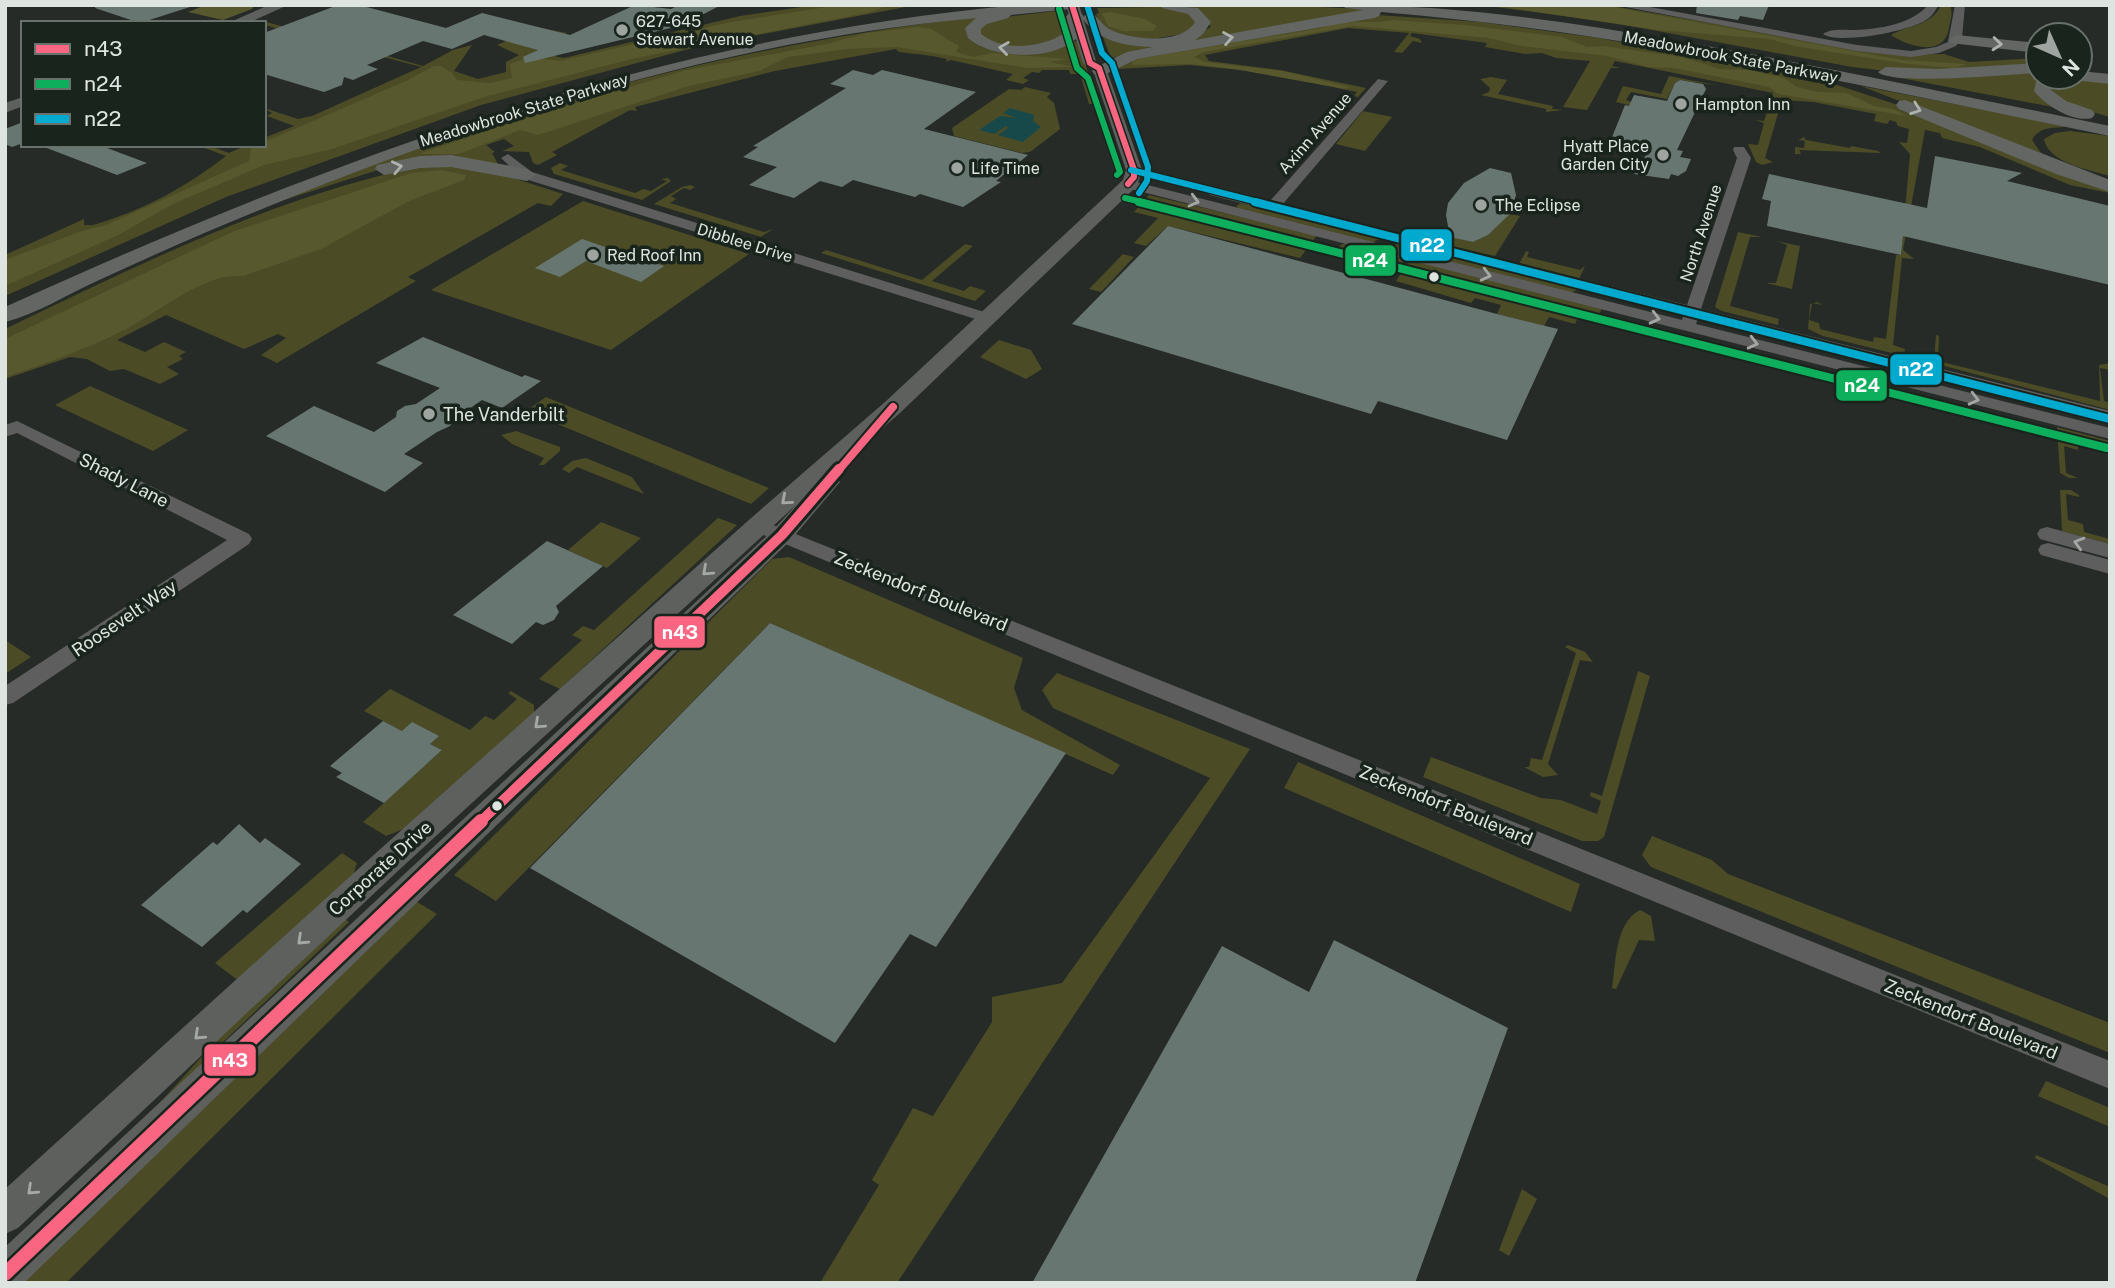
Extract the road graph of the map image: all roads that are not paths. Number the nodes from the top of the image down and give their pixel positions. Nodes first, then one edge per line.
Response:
1 (282, 5) edge
2 (919, 5) edge
3 (981, 5) edge
4 (1167, 5) edge
5 (1350, 5) edge
6 (1437, 5) edge
7 (1620, 5) edge
8 (1643, 5) edge
9 (1934, 5) edge
10 (1960, 5) edge
11 (1078, 10) edge
12 (1475, 16) junction
13 (240, 21) edge
14 (840, 24) junction
15 (1906, 25) junction
16 (1848, 34) junction
17 (1955, 40) junction
18 (2024, 47) edge
19 (1857, 48) junction
20 (1939, 50) junction
21 (1744, 55) junction
22 (2024, 69) edge
23 (1100, 70) junction
24 (1382, 81) dead end
25 (2044, 91) edge
26 (2110, 121) edge
27 (2110, 132) edge
28 (1739, 150) dead end
29 (508, 158) dead end
30 (527, 175) junction
31 (2110, 178) edge
32 (1131, 180) junction
33 (2110, 186) edge
34 (1234, 197) junction
35 (1273, 206) junction
36 (1223, 209) junction
37 (1386, 242) junction
38 (110, 266) junction
39 (5, 301) edge
40 (5, 316) edge
41 (988, 318) junction
42 (1690, 319) junction
43 (2110, 416) edge
44 (5, 432) edge
45 (2110, 434) edge
46 (770, 530) junction
47 (242, 539) joint
48 (2110, 551) edge
49 (2110, 567) edge
50 (5, 697) edge
51 (2110, 1075) edge
52 (5, 1215) edge
53 (5, 1274) edge

1 - 13 main road
2 - 14 highway
3 - 14 highway, Meadowbrook State Parkway
4 - 11 highway
5 - 12 highway, Meadowbrook State Parkway
6 - 21 highway, Meadowbrook State Parkway
7 - 19 street
8 - 16 street
9 - 15 street
10 - 17 street
11 -> 11 highway
11 - 23 main road
11 - 38 highway, Meadowbrook State Parkway
12 - 21 highway, Meadowbrook State Parkway
23 -> 12 highway
14 - 39 highway, Meadowbrook State Parkway
15 - 16 street
15 - 20 street
16 - 19 street
17 -> 18 highway
17 - 20 street
19 - 20 street
21 - 22 highway
21 - 26 highway, Meadowbrook State Parkway
21 - 27 highway, Meadowbrook State Parkway
21 -> 33 highway
23 - 32 main road
24 - 35 street, Axinn Avenue
25 - 26 highway
27 - 31 highway
28 - 42 street, North Avenue
29 - 30 street, Dibblee Drive
38 -> 30 highway
30 - 41 street, Dibblee Drive
32 - 34 street
32 -> 36 street
32 - 41 main road
34 - 35 street
34 - 36 street
35 - 37 street
36 - 37 street
37 - 42 street
38 - 40 highway, Meadowbrook State Parkway
41 - 46 main road
42 - 43 street
42 -> 45 street
44 - 47 street, Shady Lane
46 - 51 street, Zeckendorf Boulevard
46 -> 52 main road, Corporate Drive
46 - 53 main road, Corporate Drive
47 - 50 street, Roosevelt Way
48 -> 49 street

